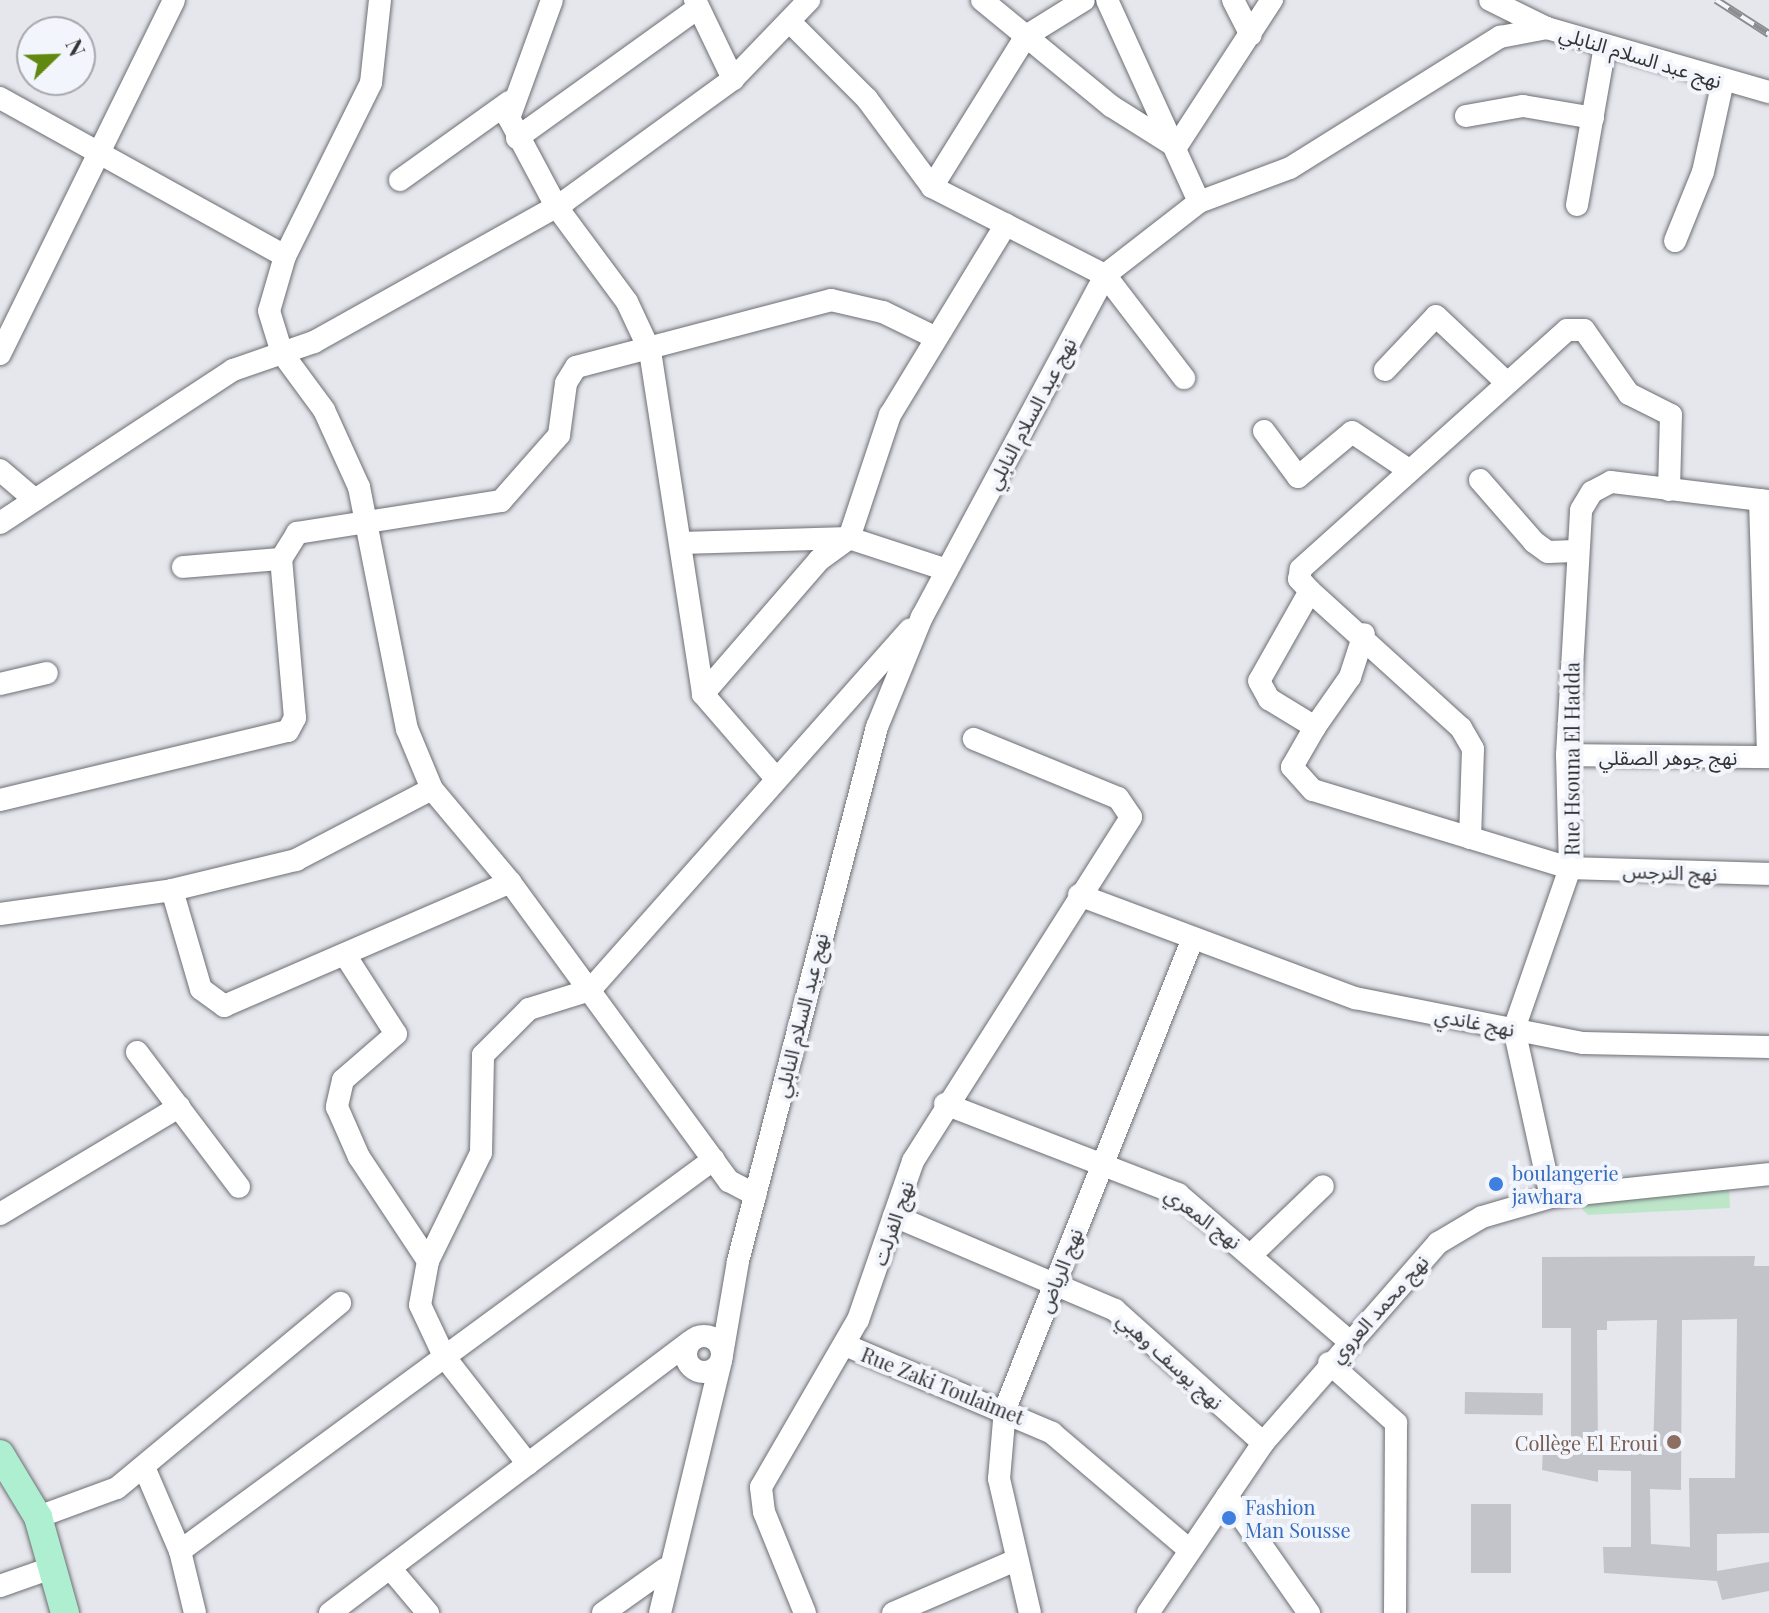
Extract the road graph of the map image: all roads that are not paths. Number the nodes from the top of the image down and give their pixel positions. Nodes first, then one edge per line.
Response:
1 (174, 0) edge
2 (379, 0) edge
3 (552, 0) edge
4 (809, 0) edge
5 (982, 0) edge
6 (1084, 0) edge
7 (1107, 0) edge
8 (1233, 0) edge
9 (1272, 0) edge
10 (1490, 0) edge
11 (696, 4) edge
12 (790, 22) junction
13 (1547, 28) junction
14 (1251, 35) junction
15 (1026, 36) junction
16 (1605, 46) junction
17 (733, 79) junction
18 (1723, 81) junction
19 (1769, 92) edge
20 (0, 98) edge
21 (509, 102) junction
22 (1466, 116) dead end
23 (1593, 118) junction
24 (517, 138) junction
25 (1176, 147) junction
26 (102, 157) junction
27 (400, 180) dead end
28 (932, 187) junction
29 (1199, 202) junction
30 (1577, 205) dead end
31 (556, 206) junction
32 (1006, 224) junction
33 (1675, 241) dead end
34 (285, 256) junction
35 (1105, 275) junction
36 (932, 336) junction
37 (650, 351) junction
38 (282, 353) junction
39 (0, 354) edge
40 (1385, 370) dead end
41 (1184, 378) dead end
42 (1505, 381) junction
43 (1264, 431) dead end
44 (0, 470) edge
45 (1409, 470) junction
46 (1480, 480) dead end
47 (1669, 490) junction
48 (35, 500) junction
49 (1765, 501) edge
50 (0, 523) edge
51 (367, 525) junction
52 (849, 538) junction
53 (681, 543) junction
54 (1575, 551) junction
55 (281, 559) junction
56 (183, 567) dead end
57 (947, 570) junction
58 (1310, 591) junction
59 (922, 617) junction
60 (1364, 634) junction
61 (47, 673) dead end
62 (0, 684) edge
63 (703, 694) junction
64 (1315, 727) junction
65 (974, 739) dead end
66 (1567, 755) junction
67 (1768, 757) edge
68 (775, 777) junction
69 (432, 789) junction
70 (0, 800) edge
71 (1470, 838) junction
72 (1570, 868) junction
73 (1769, 874) edge
74 (510, 882) junction
75 (172, 890) junction
76 (1079, 895) junction
77 (1, 908) edge
78 (1193, 938) junction
79 (347, 958) junction
80 (590, 990) junction
81 (1514, 1029) junction
82 (1769, 1047) edge
83 (137, 1052) dead end
84 (945, 1104) junction
85 (179, 1107) junction
86 (714, 1159) junction
87 (1102, 1163) junction
88 (1769, 1174) edge
89 (1323, 1186) dead end
90 (239, 1187) dead end
91 (755, 1195) junction
92 (1551, 1197) junction
93 (0, 1214) edge
94 (894, 1216) junction
95 (1252, 1254) junction
96 (428, 1261) junction
97 (738, 1261) junction
98 (1053, 1281) junction
99 (340, 1303) dead end
100 (1348, 1340) junction
101 (691, 1341) junction
102 (845, 1345) junction
103 (444, 1356) junction
104 (722, 1358) junction
105 (1329, 1363) junction
106 (692, 1368) junction
107 (635, 1384) junction
108 (1005, 1409) junction
109 (709, 1417) junction
110 (1263, 1443) junction
111 (0, 1454) edge
112 (528, 1464) junction
113 (144, 1467) junction
114 (1227, 1496) junction
115 (38, 1517) junction
116 (1187, 1548) junction
117 (180, 1551) junction
118 (1016, 1560) junction
119 (54, 1567) junction
120 (390, 1568) junction
121 (665, 1569) junction
122 (0, 1586) edge
123 (65, 1613) edge
124 (195, 1613) edge
125 (330, 1613) edge
126 (428, 1613) edge
127 (603, 1613) edge
128 (660, 1613) edge
129 (805, 1613) edge
130 (893, 1613) edge
131 (1030, 1613) edge
132 (1148, 1613) edge
133 (1309, 1613) edge
134 (1395, 1613) edge

1 - 26 street
2 - 34 street
3 - 21 street
4 - 12 street
5 - 15 street
6 - 15 street
7 - 25 street
8 - 14 street
9 - 14 street
10 - 13 street
11 - 17 street
11 - 24 street
12 - 17 street
12 - 28 street
13 - 16 street, نهج عبد السلام النابلي
13 - 29 street, نهج عبد السلام النابلي
14 - 25 street
15 - 25 street
15 - 28 street
16 - 18 street, نهج عبد السلام النابلي
16 - 23 street
17 - 31 street
18 - 19 street, نهج عبد السلام النابلي
18 - 33 street
20 - 26 street
21 - 24 street
21 - 27 street
22 - 23 street
23 - 30 street
24 - 31 street
25 - 29 street
26 - 34 street
26 - 39 street
28 - 32 street
29 - 35 street, نهج عبد السلام النابلي
31 - 37 street
31 - 38 street
32 - 35 street
32 - 36 street
34 - 38 street
35 - 41 street
35 - 57 street, نهج عبد السلام النابلي
36 - 37 street
36 - 52 street
37 - 51 street
37 - 53 street
38 - 48 street
38 - 51 street
40 - 42 street
42 - 45 street
42 - 47 street
43 - 45 street
44 - 48 street
45 - 58 street
46 - 54 street
47 - 49 street, Rue Hsouna El Hadda
47 - 54 street, Rue Hsouna El Hadda
48 - 50 street
49 - 67 street
51 - 55 street
51 - 69 street
52 - 53 street
52 - 57 street
52 - 63 street
53 - 63 street
54 - 66 street, Rue Hsouna El Hadda
55 - 56 street
55 - 70 street
57 - 59 street, نهج عبد السلام النابلي
58 - 60 street
58 - 64 street
59 - 68 street
59 - 91 street, نهج عبد السلام النابلي
60 - 64 street
60 - 71 street
61 - 62 street
63 - 68 street
64 - 71 street, نهج النرجس
65 - 76 street, نهج الفرلت
66 - 67 street, نهج جوهر الصقلي
66 - 72 street, Rue Hsouna El Hadda
68 - 80 street
69 - 74 street
69 - 75 street
71 - 72 street, نهج النرجس
72 - 73 street, نهج النرجس
72 - 81 street, Rue Hsouna El Hadda
74 - 79 street
74 - 80 street
75 - 77 street
75 - 79 street
76 - 78 street, نهج غاندي
76 - 84 street, نهج الفرلت
78 - 81 street, نهج غاندي
78 - 87 street, نهج الرياض
79 - 96 street
80 - 86 street
80 - 96 street
81 - 82 street, نهج غاندي
81 - 92 street
83 - 85 street
84 - 87 street, نهج المعري
84 - 94 street, نهج الفرلت
85 - 90 street
85 - 93 street
86 - 91 street
86 - 103 street
87 - 95 street, نهج المعري
87 - 98 street, نهج الرياض
88 - 92 street, نهج محمد العروي
89 - 95 street
91 - 97 street, نهج عبد السلام النابلي
92 - 100 street, نهج محمد العروي
94 - 98 street, نهج يوسف وهبي
94 - 102 street, نهج الفرلت
95 - 100 street, نهج المعري
96 - 103 street
97 - 101 street, نهج عبد السلام النابلي
97 - 104 street, نهج عبد السلام النابلي
98 - 108 street, نهج الرياض
98 - 110 street, نهج يوسف وهبي
99 - 113 street
100 - 105 street, نهج محمد العروي
101 - 104 street
101 - 106 street
101 - 107 street
102 - 108 street, Rue Zaki Toulaimet
102 - 129 street, نهج الفرلت
103 - 112 street
103 - 117 street
104 - 106 street
104 - 109 street, نهج عبد السلام النابلي
105 - 110 street, نهج محمد العروي
105 - 134 street
106 - 107 street
106 - 109 street
107 - 112 street
108 - 116 street, Rue Zaki Toulaimet
108 - 118 street, نهج الرياض
109 - 121 street, نهج عبد السلام النابلي
110 - 114 street, نهج محمد العروي
111 - 115 main road
112 - 120 street
113 - 115 street
113 - 117 street
114 - 116 street, نهج محمد العروي
114 - 133 street
115 - 119 main road
116 - 132 street, نهج محمد العروي
117 - 124 street
118 - 130 street
118 - 131 street, نهج الرياض
119 - 122 street
119 - 123 main road
120 - 125 street
120 - 126 street
121 - 127 street
121 - 128 street, نهج عبد السلام النابلي

